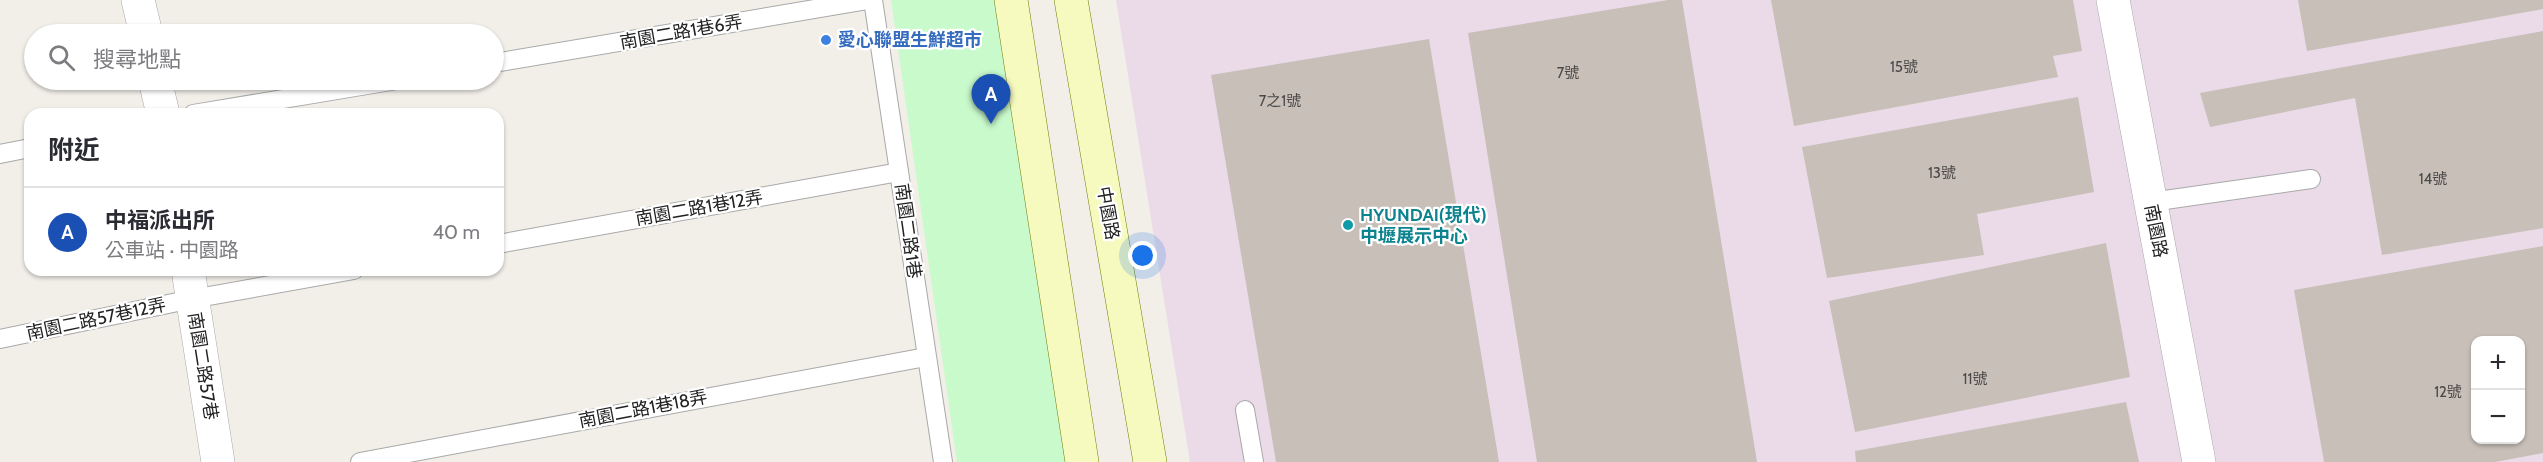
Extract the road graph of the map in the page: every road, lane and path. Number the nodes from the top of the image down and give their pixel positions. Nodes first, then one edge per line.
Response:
1 (138, 0) edge
2 (871, 0) edge
3 (1011, 0) edge
4 (1071, 0) edge
5 (2113, 0) edge
6 (144, 24) edge
7 (504, 61) edge
8 (157, 90) edge
9 (337, 90) edge
10 (162, 108) edge
11 (229, 108) edge
12 (24, 149) edge
13 (0, 154) edge
14 (899, 172) junction
15 (2311, 179) dead end
16 (2151, 202) junction
17 (504, 243) edge
18 (284, 276) edge
19 (190, 284) edge
20 (0, 339) edge
21 (926, 357) junction
22 (1245, 410) dead end
23 (218, 462) edge
24 (360, 462) edge
25 (943, 462) edge
26 (1082, 462) edge
27 (1150, 462) edge
28 (1254, 462) edge
29 (2199, 462) edge

1 - 6 street
2 - 7 lane, 南園二路1巷6弄
2 - 14 lane, 南園二路1巷
3 - 26 main road
4 - 27 main road, 中園路
5 - 16 street, 南園路
8 - 10 street
9 - 11 lane
12 - 13 lane
14 - 17 lane, 南園二路1巷12弄
14 - 21 lane, 南園二路1巷
15 - 16 lane
16 - 29 street, 南園路
18 - 19 lane
19 - 20 lane, 南園二路57巷12弄
19 - 23 street, 南園二路57巷
21 - 24 lane, 南園二路1巷18弄
21 - 25 lane, 南園二路1巷
22 - 28 lane

